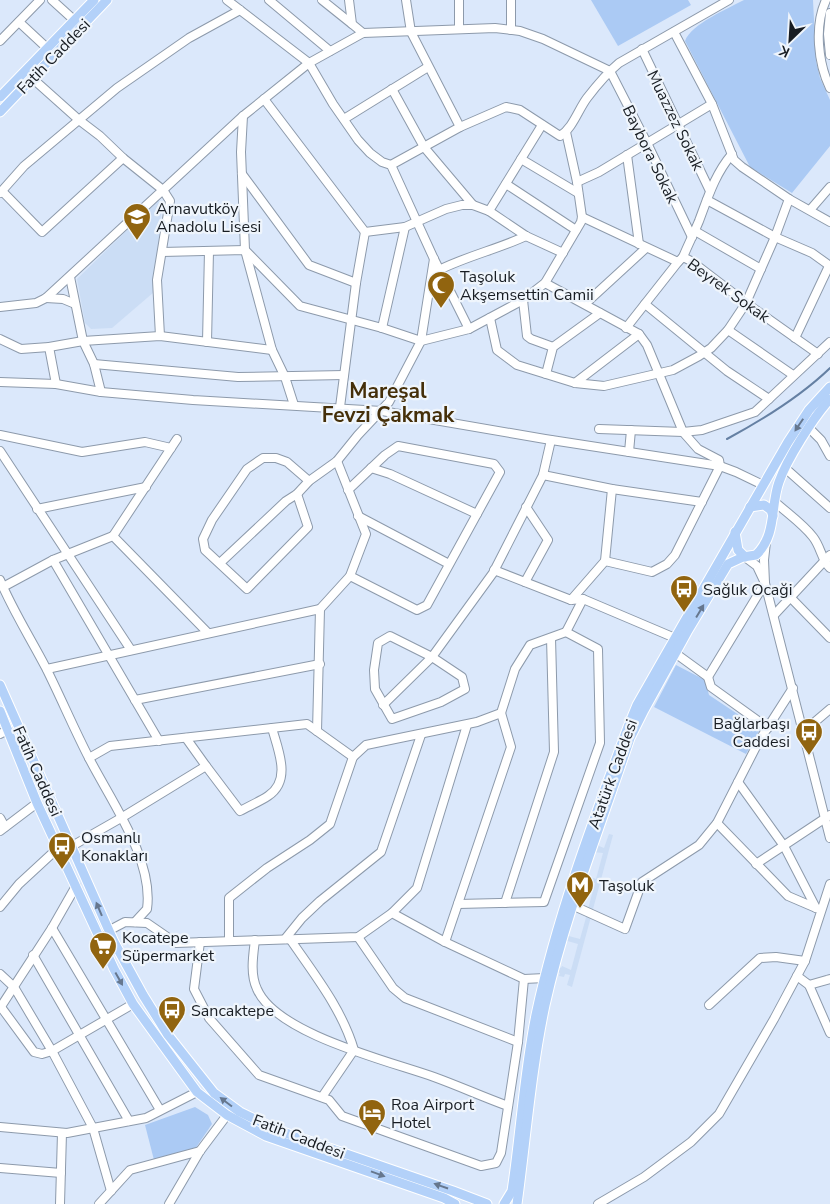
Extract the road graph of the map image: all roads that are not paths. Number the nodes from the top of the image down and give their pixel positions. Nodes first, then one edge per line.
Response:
1 (40, 0) edge
2 (52, 0) edge
3 (94, 0) edge
4 (106, 0) edge
5 (227, 0) edge
6 (322, 0) edge
7 (349, 0) edge
8 (406, 0) edge
9 (460, 0) edge
10 (511, 0) edge
11 (729, 0) edge
12 (820, 0) edge
13 (826, 0) edge
14 (274, 1) edge
15 (240, 10) junction
16 (830, 13) edge
17 (820, 16) junction
18 (74, 20) junction
19 (19, 22) junction
20 (352, 24) junction
21 (459, 29) junction
22 (511, 30) junction
23 (411, 32) junction
24 (674, 32) junction
25 (363, 33) junction
26 (1, 40) edge
27 (48, 48) junction
28 (642, 49) junction
29 (330, 51) junction
30 (830, 55) edge
31 (309, 62) junction
32 (428, 67) junction
33 (610, 71) junction
34 (32, 78) junction
35 (830, 88) edge
36 (392, 89) junction
37 (0, 96) edge
38 (264, 99) junction
39 (712, 104) junction
40 (0, 112) edge
41 (243, 116) junction
42 (79, 120) junction
43 (344, 120) junction
44 (542, 125) junction
45 (678, 125) junction
46 (460, 127) junction
47 (566, 132) junction
48 (647, 144) junction
49 (424, 147) junction
50 (732, 154) junction
51 (627, 155) junction
52 (124, 158) junction
53 (521, 159) junction
54 (392, 165) junction
55 (242, 174) junction
56 (577, 182) junction
57 (506, 184) junction
58 (830, 187) edge
59 (163, 190) junction
60 (710, 191) junction
61 (1, 192) edge
62 (578, 193) junction
63 (790, 199) junction
64 (707, 200) junction
65 (473, 205) junction
66 (810, 210) junction
67 (489, 211) junction
68 (582, 217) junction
69 (416, 221) junction
70 (830, 222) edge
71 (405, 227) junction
72 (576, 230) junction
73 (365, 232) junction
74 (693, 234) junction
75 (526, 236) junction
76 (775, 237) junction
77 (643, 246) junction
78 (245, 250) junction
79 (209, 251) junction
80 (162, 252) junction
81 (563, 253) junction
82 (681, 259) junction
83 (434, 260) junction
84 (830, 266) edge
85 (761, 269) junction
86 (439, 270) junction
87 (70, 276) junction
88 (356, 283) junction
89 (545, 283) junction
90 (46, 298) junction
91 (523, 300) junction
92 (746, 303) junction
93 (75, 304) junction
94 (585, 304) junction
95 (645, 304) junction
96 (0, 307) edge
97 (600, 313) junction
98 (490, 318) junction
99 (351, 321) junction
100 (382, 328) junction
101 (626, 328) junction
102 (470, 329) junction
103 (728, 330) junction
104 (639, 334) junction
105 (160, 336) junction
106 (795, 338) junction
107 (0, 339) edge
108 (83, 341) junction
109 (421, 341) junction
110 (207, 342) junction
111 (830, 342) edge
112 (49, 347) junction
113 (552, 347) junction
114 (272, 350) junction
115 (704, 353) junction
116 (818, 354) junction
117 (94, 364) junction
118 (659, 373) junction
119 (546, 374) junction
120 (344, 375) junction
121 (793, 375) junction
122 (284, 376) junction
123 (0, 382) edge
124 (575, 383) junction
125 (56, 384) junction
126 (830, 387) edge
127 (101, 392) junction
128 (769, 399) junction
129 (830, 399) edge
130 (294, 405) junction
131 (340, 407) junction
132 (382, 411) junction
133 (809, 428) junction
134 (599, 429) dead end
135 (631, 430) junction
136 (683, 432) junction
137 (0, 435) edge
138 (177, 439) dead end
139 (551, 440) junction
140 (172, 448) junction
141 (0, 451) edge
142 (630, 452) junction
143 (830, 456) edge
144 (337, 461) junction
145 (720, 466) junction
146 (371, 468) junction
147 (785, 468) junction
148 (543, 475) junction
149 (309, 481) junction
150 (763, 485) junction
151 (146, 487) junction
152 (612, 489) junction
153 (348, 490) junction
154 (297, 494) junction
155 (702, 502) junction
156 (775, 502) junction
157 (526, 507) junction
158 (750, 507) junction
159 (830, 508) edge
160 (37, 509) junction
161 (477, 514) junction
162 (358, 516) junction
163 (773, 516) junction
164 (735, 532) junction
165 (113, 536) junction
166 (767, 541) junction
167 (67, 555) junction
168 (830, 555) edge
169 (745, 557) junction
170 (53, 560) junction
171 (605, 561) junction
172 (220, 563) junction
173 (449, 564) junction
174 (827, 565) edge
175 (494, 570) junction
176 (350, 576) junction
177 (525, 582) junction
178 (2, 584) edge
179 (765, 584) junction
180 (791, 598) junction
181 (583, 599) junction
182 (571, 600) junction
183 (320, 609) junction
184 (774, 615) junction
185 (566, 632) junction
186 (208, 634) junction
187 (551, 638) junction
188 (675, 638) junction
189 (830, 638) edge
190 (131, 650) junction
191 (675, 653) junction
192 (108, 655) junction
193 (432, 656) junction
194 (320, 664) junction
195 (46, 669) junction
196 (708, 677) junction
197 (0, 685) edge
198 (793, 688) junction
199 (135, 700) junction
200 (383, 705) junction
201 (830, 709) edge
202 (0, 711) edge
203 (501, 713) junction
204 (467, 725) junction
205 (272, 728) junction
206 (768, 728) junction
207 (317, 731) junction
208 (4, 732) edge
209 (803, 732) junction
210 (421, 734) junction
211 (186, 738) junction
212 (159, 741) junction
213 (353, 757) junction
214 (89, 758) junction
215 (206, 766) junction
216 (738, 782) junction
217 (37, 803) junction
218 (827, 817) edge
219 (0, 818) edge
220 (121, 818) junction
221 (717, 823) junction
222 (3, 829) edge
223 (830, 838) edge
224 (72, 846) junction
225 (784, 846) junction
226 (58, 848) junction
227 (756, 864) junction
228 (830, 884) edge
229 (76, 886) junction
230 (505, 902) junction
231 (458, 904) junction
232 (0, 906) edge
233 (574, 906) junction
234 (818, 909) junction
235 (392, 913) junction
236 (135, 922) junction
237 (52, 928) junction
238 (108, 931) junction
239 (358, 937) junction
240 (288, 939) junction
241 (255, 940) junction
242 (229, 941) junction
243 (200, 942) junction
244 (445, 942) junction
245 (33, 955) junction
246 (805, 961) junction
247 (0, 974) edge
248 (797, 976) junction
249 (524, 979) junction
250 (548, 979) junction
251 (830, 979) edge
252 (809, 985) junction
253 (14, 987) junction
254 (133, 1004) junction
255 (709, 1004) dead end
256 (0, 1007) edge
257 (106, 1020) junction
258 (830, 1032) edge
259 (79, 1035) junction
260 (518, 1042) junction
261 (354, 1050) junction
262 (52, 1051) junction
263 (198, 1092) junction
264 (322, 1097) junction
265 (508, 1106) junction
266 (160, 1110) junction
267 (227, 1116) junction
268 (129, 1121) junction
269 (0, 1128) edge
270 (93, 1128) junction
271 (62, 1132) junction
272 (200, 1151) junction
273 (0, 1168) edge
274 (61, 1173) junction
275 (111, 1191) junction
276 (60, 1204) edge
277 (99, 1204) edge
278 (169, 1204) edge
279 (455, 1204) edge
280 (479, 1204) edge
281 (486, 1204) edge
282 (504, 1204) edge
283 (518, 1204) edge
284 (598, 1204) edge

1 - 19 street
2 - 18 street
3 - 18 main road, Fatih Caddesi
4 - 34 main road, Fatih Caddesi
5 - 15 street
6 - 20 street
7 - 20 street
8 - 23 street
9 - 21 street
10 - 22 street
11 - 24 street
12 - 17 street
13 - 17 street
14 - 29 street
15 - 31 street
15 - 42 street
16 - 30 street
17 - 35 street
18 - 27 main road, Fatih Caddesi
19 - 26 street
19 - 27 street
20 - 25 street
21 - 22 street
21 - 23 street
22 - 33 street
23 - 25 street
23 - 32 street
24 - 28 street
24 - 39 street
25 - 29 street
27 - 37 main road, Fatih Caddesi
28 - 33 street
28 - 45 street, Muazzez Sokak
29 - 31 street
31 - 38 street
31 - 43 street
32 - 36 street
32 - 46 street
33 - 47 street
33 - 48 street, Baybora Sokak
34 - 40 main road, Fatih Caddesi
34 - 42 street
36 - 43 street
36 - 49 street
38 - 41 street
38 - 73 street
39 - 45 street
39 - 50 street
41 - 55 street
41 - 59 street
42 - 52 street
42 - 61 street
43 - 54 street
44 - 46 street
44 - 47 street
44 - 53 street
45 - 48 street
45 - 60 street, Muazzez Sokak
46 - 49 street
47 - 56 street
48 - 51 street
48 - 74 street, Baybora Sokak
49 - 54 street
49 - 65 street
50 - 60 street
50 - 63 street
51 - 56 street
51 - 77 street
52 - 59 street
52 - 61 street
53 - 57 street
53 - 62 street
54 - 69 street
55 - 78 street
55 - 88 street
56 - 62 street
57 - 67 street
57 - 72 street
58 - 66 street
59 - 80 street
59 - 87 street
60 - 64 street
62 - 68 street
63 - 66 street
63 - 76 street
64 - 74 street
64 - 76 street
65 - 67 street
65 - 69 street
66 - 70 street
67 - 75 street
68 - 72 street
68 - 77 street, Beyrek Sokak
69 - 71 street
69 - 83 street
71 - 73 street
71 - 100 street
72 - 81 street
73 - 88 street
74 - 82 street
74 - 85 street
75 - 81 street
75 - 86 street
76 - 84 street
76 - 85 street
77 - 82 street, Beyrek Sokak
77 - 94 street
78 - 79 street
78 - 99 street
78 - 114 street
79 - 80 street
79 - 110 street
80 - 105 street
81 - 89 street
82 - 92 street, Beyrek Sokak
82 - 95 street
83 - 86 street
83 - 109 street
84 - 106 street
85 - 92 street
86 - 102 street
87 - 90 street
87 - 93 street
88 - 99 street
89 - 91 street
89 - 94 street
90 - 93 street
90 - 96 street
91 - 98 street
91 - 113 street
92 - 103 street
92 - 106 street, Beyrek Sokak
93 - 108 street
94 - 97 street
95 - 101 street
95 - 115 street
97 - 101 street
97 - 113 street
98 - 102 street
98 - 119 street
99 - 100 street
99 - 120 street
100 - 109 street
101 - 104 street
102 - 109 street
103 - 115 street
103 - 121 street
104 - 118 street
104 - 124 street
105 - 108 street
105 - 110 street
106 - 116 street, Beyrek Sokak
107 - 112 street
108 - 112 street
108 - 117 street
109 - 132 street
110 - 114 street
111 - 116 street
112 - 125 street
113 - 119 street
114 - 122 street
115 - 118 street
115 - 128 street
116 - 121 street
117 - 122 street
117 - 127 street
118 - 124 street
118 - 136 street
119 - 124 street
120 - 122 street
120 - 131 street
121 - 128 street
122 - 130 street
123 - 125 street
125 - 127 street
126 -> 150 main road, Atatürk Caddesi
127 - 130 street
128 - 136 street
129 - 133 main road
130 - 131 street
131 - 132 street
132 - 139 street
132 - 144 street
133 - 143 street
133 - 147 main road
134 - 135 street
135 - 136 street
135 - 142 street
136 - 145 street
137 - 140 street
138 - 140 street
139 - 142 street
139 - 148 street
140 - 151 street
141 - 160 street
142 - 145 street
144 - 149 street
144 - 153 street
145 - 150 street
145 - 155 street
146 - 153 street
146 - 161 street
146 - 161 street
147 - 156 main road
147 - 159 street
148 - 152 street
148 - 157 street
149 - 154 street
149 - 172 street
150 - 158 main road, Atatürk Caddesi
151 - 160 street
151 - 165 street
152 - 155 street
152 - 171 street
153 - 162 street
154 - 172 street
154 - 172 street
155 - 171 street
156 - 163 main road
156 - 174 street
157 - 175 street
157 - 177 street
158 - 163 main road
158 - 164 main road, Atatürk Caddesi
160 - 167 street
161 - 173 street
162 - 173 street
162 - 176 street
163 - 166 main road
164 - 169 main road
164 - 188 main road, Atatürk Caddesi
165 - 167 street
165 - 186 street
166 - 169 main road, Atatürk Caddesi
166 - 179 street
167 - 170 street
167 - 190 street
168 - 174 street
169 - 179 street
191 -> 169 main road, Atatürk Caddesi
170 - 178 street
170 - 192 street
171 - 182 street
173 - 176 street
174 - 180 street
175 - 177 street
175 - 193 street
176 - 183 street
177 - 182 street
178 - 195 street
179 - 184 street
179 - 196 street
180 - 184 street
180 - 189 street
181 - 182 street
181 - 185 street
181 - 188 street
183 - 186 street
183 - 194 street
184 - 198 street
185 - 187 street
185 - 230 street
186 - 190 street
187 - 203 street
187 - 230 street
188 - 250 main road, Atatürk Caddesi
190 - 192 street
191 - 196 street
191 - 233 main road, Atatürk Caddesi
192 - 195 street
192 - 199 street
193 - 200 street
193 - 200 street
193 - 200 street
194 - 199 street
194 - 207 street
195 - 214 street
196 - 206 street
197 - 224 main road, Fatih Caddesi
198 - 206 street
198 - 209 street
199 - 212 street
201 - 209 street
202 - 208 main road, Fatih Caddesi
203 - 204 street
203 - 231 street
204 - 210 street
204 - 235 street
205 - 207 street
205 - 211 street
205 - 215 street
206 - 216 street
207 - 213 street
208 - 217 main road, Fatih Caddesi
209 - 218 street
210 - 213 street
210 - 240 street
211 - 212 street
211 - 215 street
212 - 214 street
213 - 242 street
214 - 220 street
215 - 220 street
216 - 221 street
216 - 225 street
217 - 222 street
217 - 226 main road, Fatih Caddesi
218 - 223 street
218 - 225 street
219 - 222 street
220 - 224 street
220 - 236 street
221 - 227 street
221 - 233 street
238 -> 224 main road, Fatih Caddesi
225 - 227 street
225 - 234 street
226 - 229 main road, Fatih Caddesi
226 - 232 street
227 - 234 street
228 - 234 street
229 - 237 street
229 -> 254 main road, Fatih Caddesi
230 - 231 street
231 - 244 street
233 - 250 main road, Atatürk Caddesi
234 - 246 street
235 - 239 street
235 - 244 street
236 - 238 street
236 - 243 street
237 - 245 street
237 - 257 street
281 -> 238 main road, Fatih Caddesi
239 - 240 street
239 - 260 street
240 - 241 street
240 - 261 street
241 - 242 street
241 - 261 street
242 - 243 street
243 - 264 street
244 - 249 street
245 - 253 street
245 - 259 street
246 - 248 street
246 - 255 street
247 - 253 street
248 - 252 street
248 - 284 street
249 - 250 street
249 - 260 street
250 - 282 main road, Atatürk Caddesi
250 - 283 main road, Atatürk Caddesi
251 - 252 street
252 - 258 street
253 - 256 street
253 - 262 street
254 - 257 street
254 - 263 main road, Fatih Caddesi
256 - 262 street
257 - 259 street
257 - 266 street
259 - 262 street
259 - 268 street
260 - 265 street
261 - 264 street
261 - 265 street
262 - 270 street
263 - 266 street
263 - 267 main road, Fatih Caddesi
264 - 265 street
266 - 268 street
267 - 272 street
267 -> 279 main road, Fatih Caddesi
268 - 270 street
269 - 271 street
270 - 271 street
270 - 275 street
271 - 274 street
272 - 275 street
272 - 278 street
273 - 274 street
274 - 276 street
275 - 277 street
280 - 281 main road

